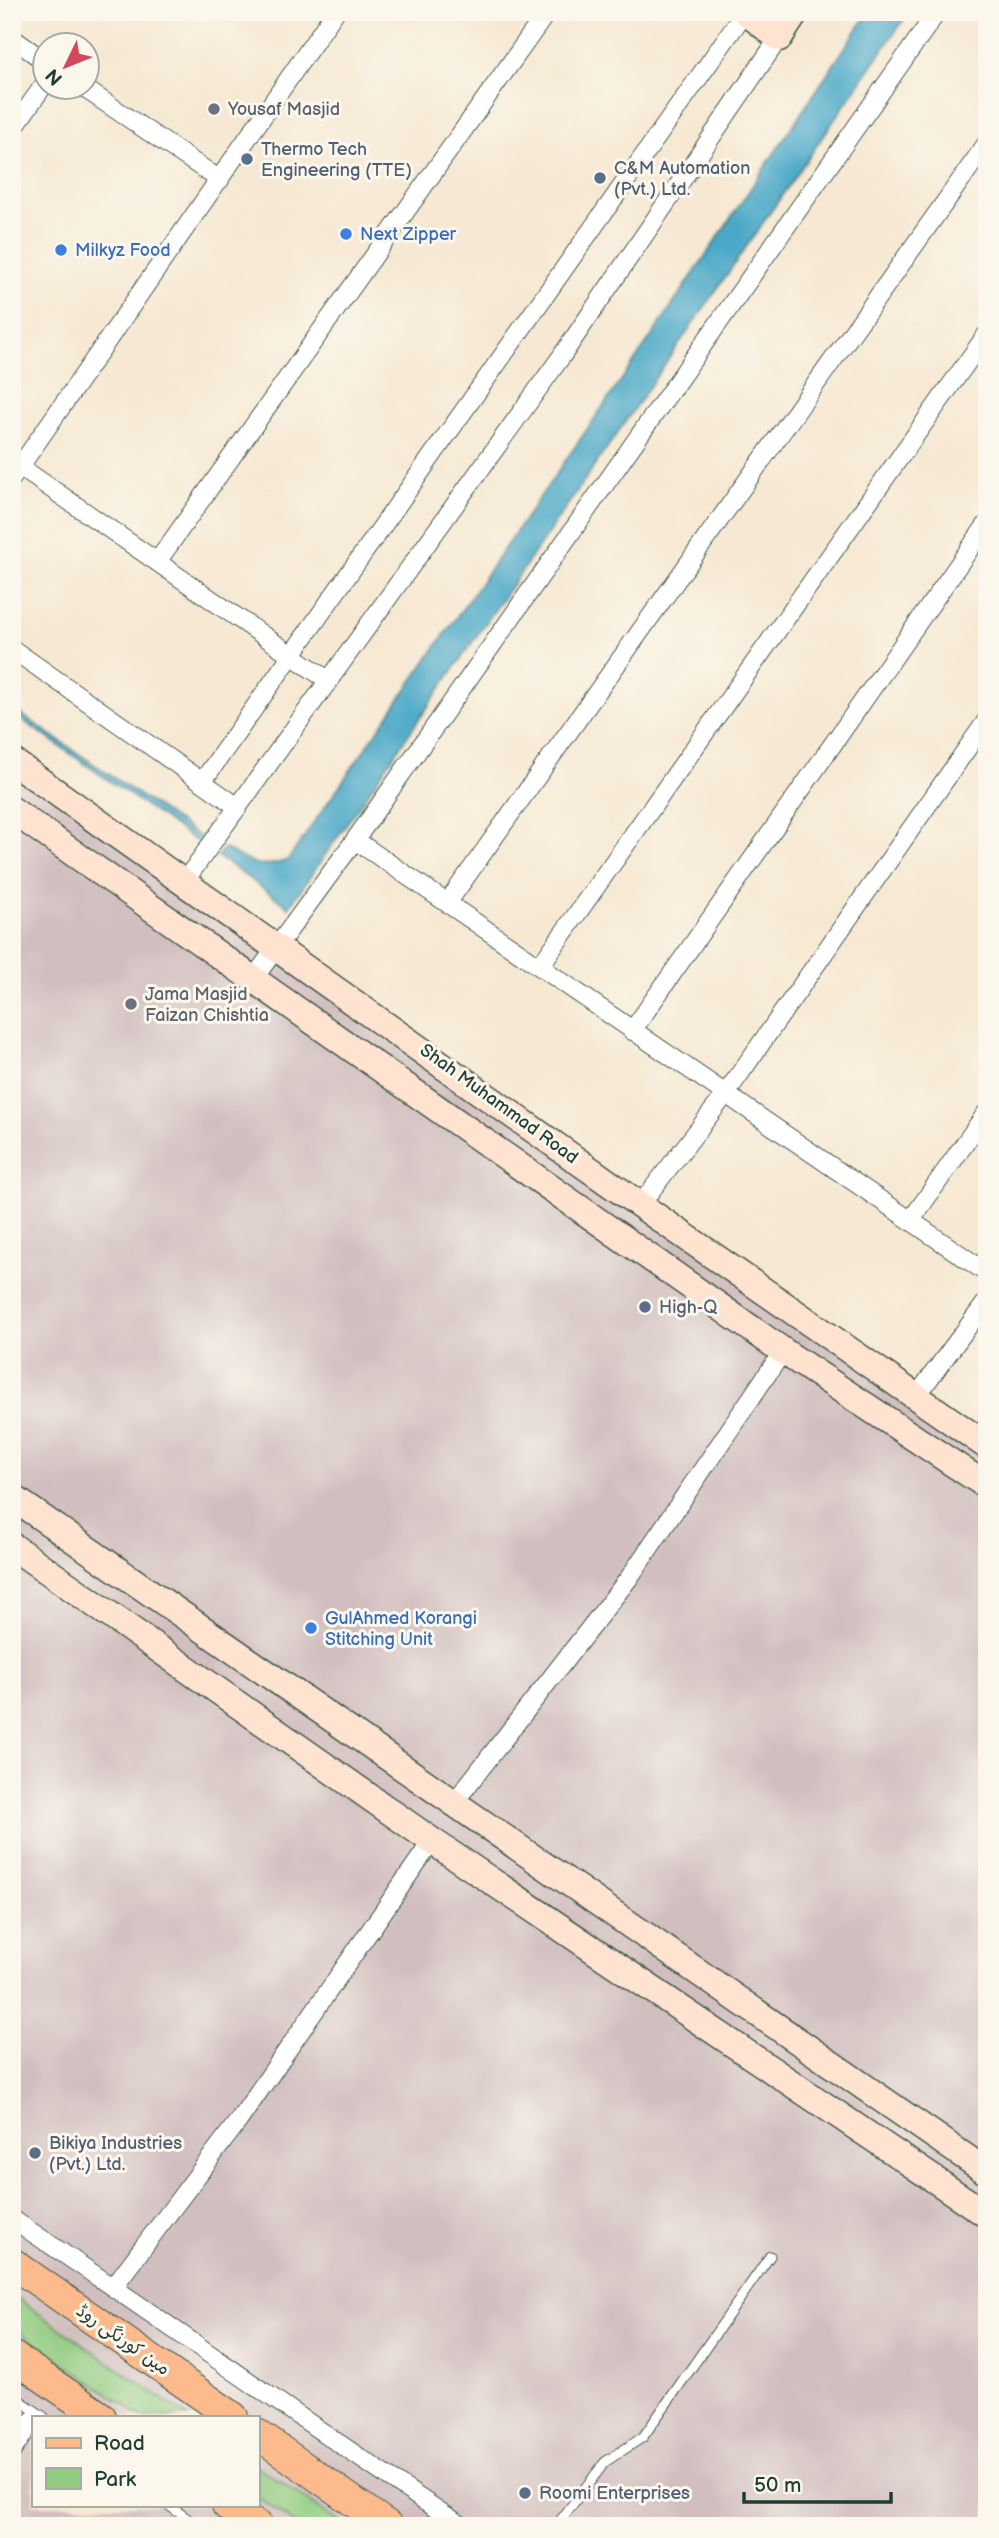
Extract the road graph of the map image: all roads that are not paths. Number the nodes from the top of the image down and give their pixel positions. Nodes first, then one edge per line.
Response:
1 (335, 12) edge
2 (547, 12) edge
3 (746, 12) edge
4 (797, 12) edge
5 (937, 12) edge
6 (12, 38) edge
7 (779, 38) junction
8 (32, 52) edge
9 (102, 100) edge
10 (32, 102) edge
11 (12, 130) edge
12 (987, 143) edge
13 (220, 180) junction
14 (987, 334) edge
15 (16, 473) edge
16 (987, 524) edge
17 (158, 562) junction
18 (12, 649) edge
19 (292, 655) junction
20 (330, 681) junction
21 (987, 720) edge
22 (12, 761) edge
23 (202, 782) junction
24 (238, 807) junction
25 (12, 810) edge
26 (355, 840) junction
27 (191, 872) junction
28 (448, 902) junction
29 (278, 946) junction
30 (540, 966) junction
31 (254, 978) junction
32 (632, 1031) junction
33 (725, 1095) junction
34 (987, 1112) edge
35 (640, 1205) junction
36 (911, 1220) junction
37 (987, 1273) edge
38 (987, 1301) edge
39 (783, 1351) junction
40 (915, 1398) junction
41 (987, 1446) edge
42 (987, 1486) edge
43 (12, 1497) edge
44 (12, 1546) edge
45 (453, 1804) junction
46 (485, 1826) junction
47 (432, 1840) junction
48 (461, 1860) junction
49 (987, 2172) edge
50 (987, 2215) edge
51 (12, 2219) edge
52 (770, 2256) dead end
53 (12, 2263) edge
54 (114, 2286) junction
55 (12, 2356) edge
56 (12, 2395) edge
57 (37, 2416) edge
58 (100, 2416) edge
59 (232, 2416) edge
60 (32, 2425) edge
61 (259, 2435) edge
62 (12, 2451) edge
63 (169, 2506) edge
64 (228, 2506) edge
65 (198, 2526) edge
66 (257, 2526) edge
67 (388, 2526) edge
68 (462, 2526) edge
69 (556, 2526) edge

1 - 13 street
2 - 17 street
3 - 7 street
3 - 19 street
4 - 7 street
5 - 26 street
6 - 8 street
7 - 20 street
9 - 13 street
10 - 11 street
12 - 28 street
13 - 15 street
14 - 30 street
15 - 17 street
16 - 32 street
17 - 19 street
18 - 23 street
19 - 20 street
19 - 23 street
20 - 24 street
21 - 33 street
22 - 27 street, Shah Muhammad Road
23 - 24 street
24 - 27 street
25 - 31 street, Shah Muhammad Road
26 - 28 street
26 - 29 street
27 - 29 street, Shah Muhammad Road
28 - 30 street
29 - 31 street
29 - 35 street, Shah Muhammad Road
30 - 32 street
31 - 39 street, Shah Muhammad Road
32 - 33 street
33 - 35 street
33 - 36 street
34 - 36 street
35 - 40 street, Shah Muhammad Road
36 - 37 street
38 - 40 street
39 - 42 street, Shah Muhammad Road
39 - 45 street
40 - 41 street, Shah Muhammad Road
43 - 45 street
44 - 47 street
45 - 46 street
46 - 48 street
46 - 49 street
47 - 48 street
47 - 54 street
48 - 50 street
51 - 54 street
52 - 69 lane
53 - 59 main road, مین کورنگی روڈ
54 - 68 street
55 - 58 main road
56 - 57 lane
60 - 62 street
61 - 67 main road
63 - 65 lane
64 - 66 main road

